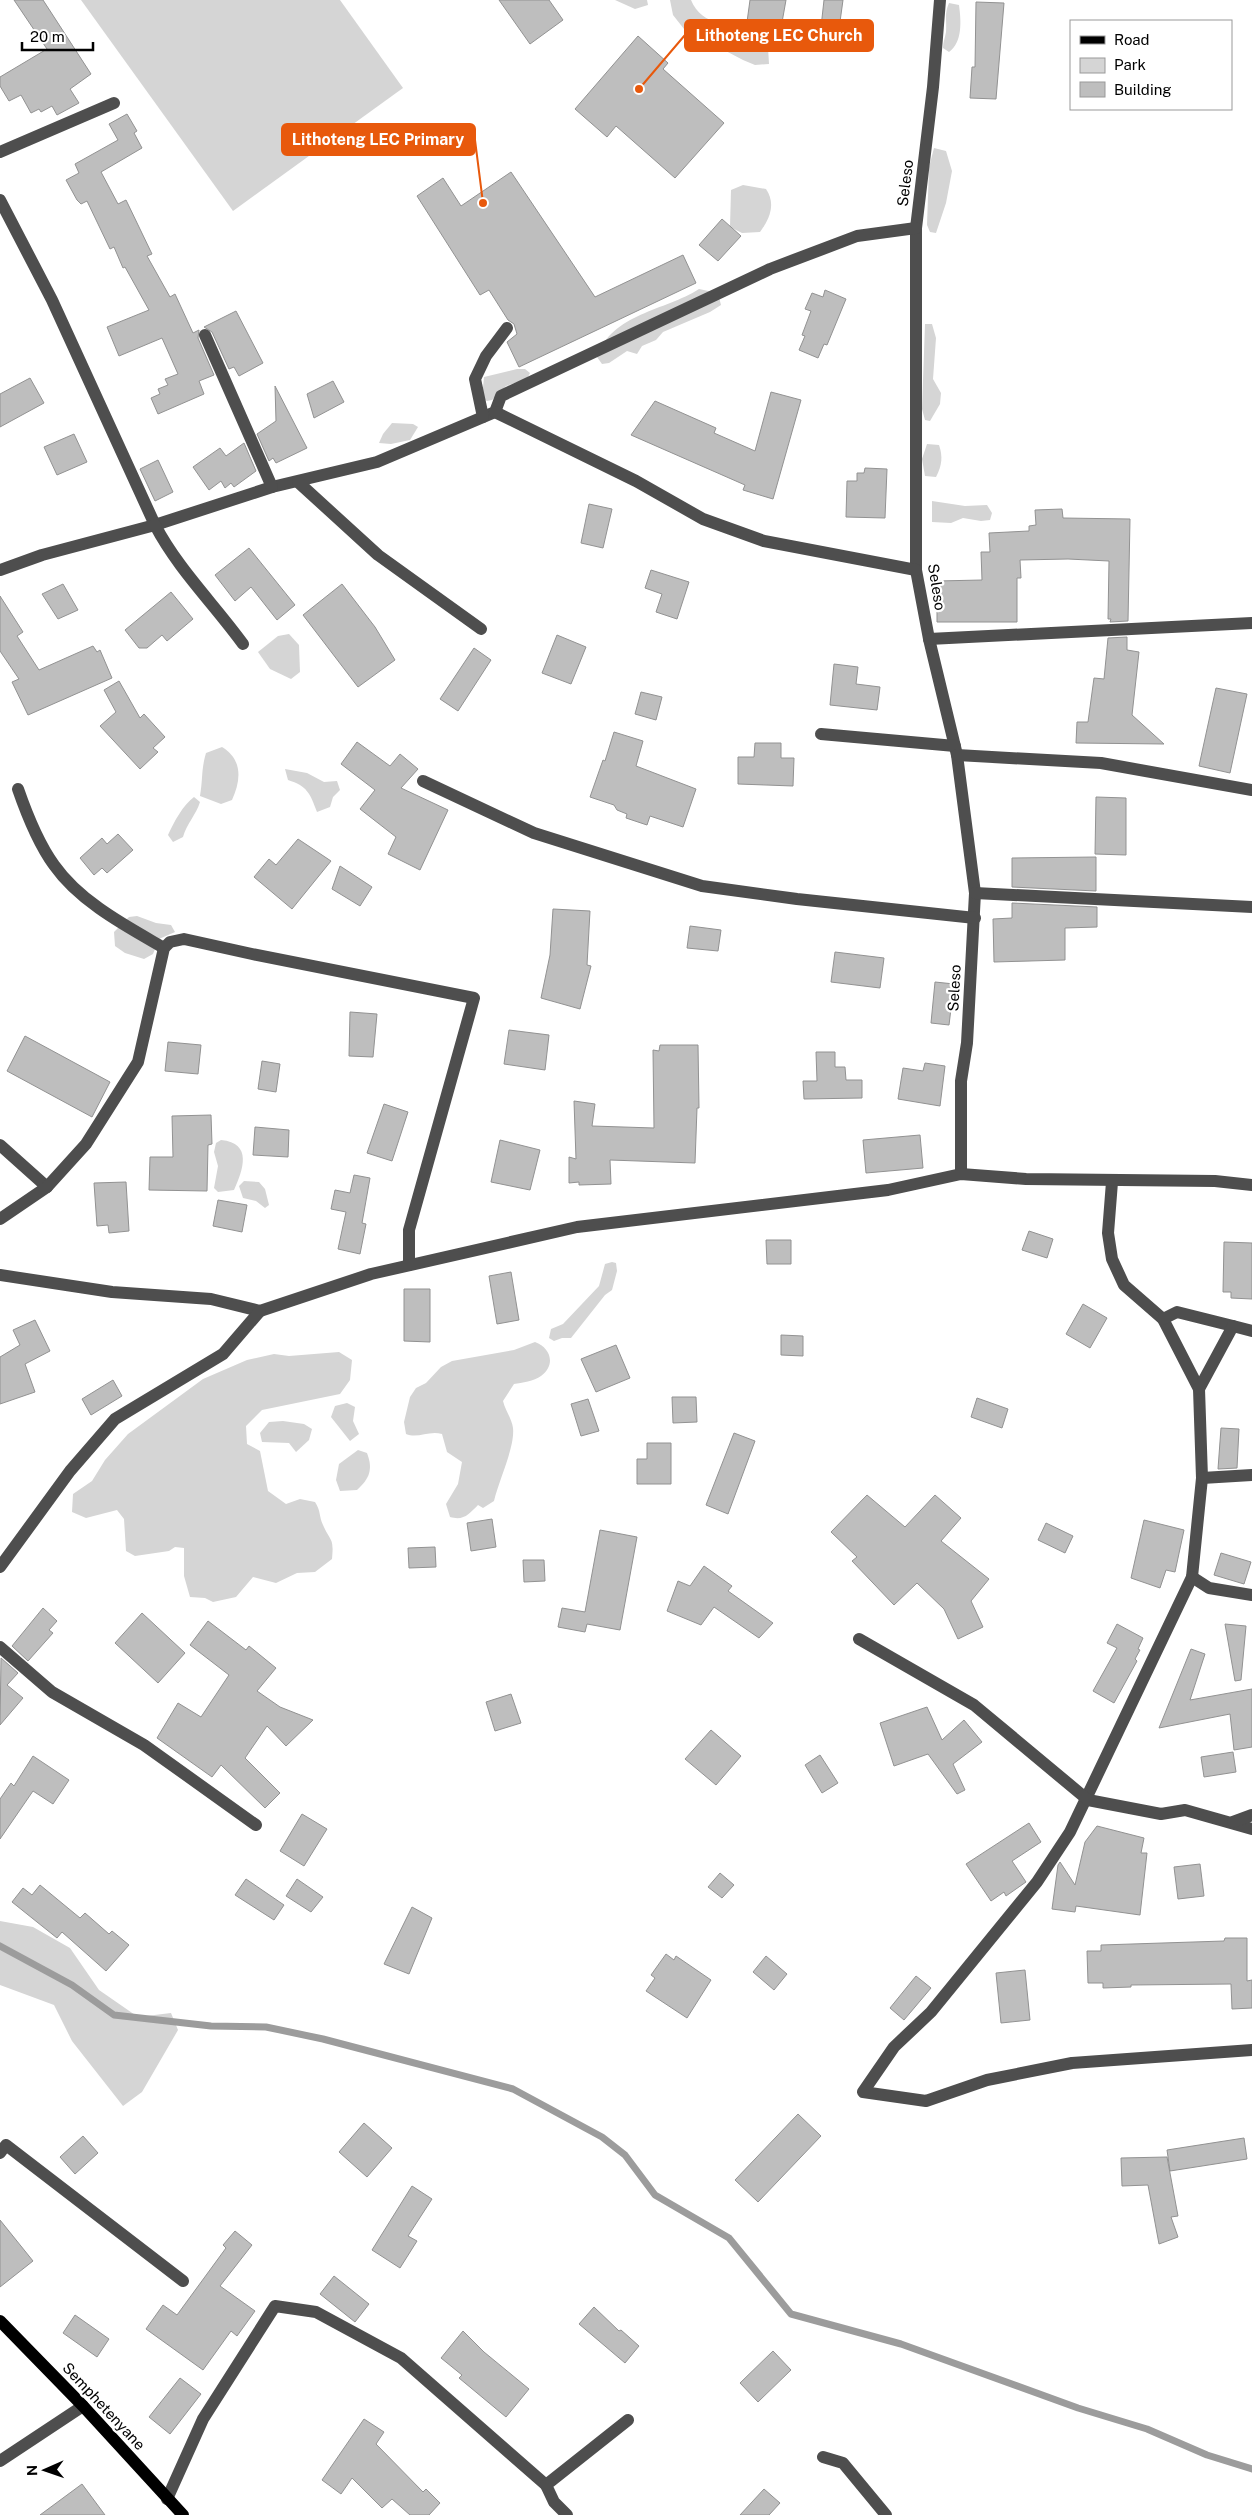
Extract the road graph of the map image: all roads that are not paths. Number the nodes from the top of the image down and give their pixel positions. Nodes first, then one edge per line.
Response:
1 (940, 0) edge
2 (114, 103) dead end
3 (0, 152) edge
4 (0, 200) edge
5 (916, 228) junction
6 (506, 328) dead end
7 (205, 335) dead end
8 (489, 415) junction
9 (298, 482) junction
10 (272, 487) junction
11 (155, 525) junction
12 (0, 570) edge
13 (916, 570) junction
14 (1252, 623) edge
15 (481, 629) dead end
16 (929, 640) junction
17 (243, 644) dead end
18 (822, 734) dead end
19 (956, 751) junction
20 (423, 781) dead end
21 (18, 789) dead end
22 (1252, 790) edge
23 (975, 893) junction
24 (1252, 907) edge
25 (975, 918) junction
26 (164, 948) junction
27 (0, 1145) edge
28 (961, 1174) junction
29 (1112, 1182) junction
30 (1252, 1185) edge
31 (46, 1187) junction
32 (0, 1219) edge
33 (409, 1266) junction
34 (0, 1275) edge
35 (260, 1311) junction
36 (1163, 1319) junction
37 (1232, 1326) junction
38 (1252, 1331) edge
39 (1199, 1390) junction
40 (1252, 1475) edge
41 (1202, 1478) junction
42 (0, 1567) edge
43 (1192, 1577) junction
44 (1252, 1595) edge
45 (859, 1639) dead end
46 (0, 1647) edge
47 (1088, 1800) junction
48 (1252, 1815) edge
49 (1233, 1822) junction
50 (256, 1826) dead end
51 (1252, 1829) edge
52 (1252, 2050) edge
53 (0, 2152) edge
54 (183, 2280) dead end
55 (0, 2321) edge
56 (83, 2406) junction
57 (628, 2420) dead end
58 (823, 2457) dead end
59 (0, 2461) edge
60 (546, 2485) junction
61 (167, 2499) junction
62 (182, 2515) edge
63 (567, 2515) edge
64 (886, 2515) edge

1 - 5 street, Seleso
2 - 3 street
4 - 11 street
5 - 8 street
5 - 13 street, Seleso
6 - 8 street
7 - 10 street
8 - 9 street
8 - 13 street
9 - 10 street
9 - 15 street
10 - 11 street
11 - 12 street
11 - 17 street
13 - 16 street, Seleso
14 - 16 street
16 - 19 street, Seleso
18 - 19 street
19 - 22 street
19 - 23 street, Seleso
20 - 25 street
21 - 26 street
23 - 24 street
23 - 25 street, Seleso
25 - 28 street, Seleso
26 - 31 street
26 - 33 street
27 - 31 street
28 - 29 street
28 - 33 street
29 - 30 street
29 - 36 street
31 - 32 street
33 - 35 street
34 - 35 street
35 - 42 street
36 - 37 street
36 - 39 street
37 - 38 street
37 - 39 street
39 - 41 street
40 - 41 street
41 - 43 street
43 - 44 street
43 - 47 street
45 - 47 street
46 - 50 street
47 - 49 street
47 - 52 street
48 - 49 street
49 - 51 street
53 - 54 street
55 - 56 main road, Semphetenyane
56 - 59 street
56 - 61 main road, Semphetenyane
57 - 60 street
58 - 64 street
60 - 61 street
60 - 63 street
61 - 62 main road, Semphetenyane

